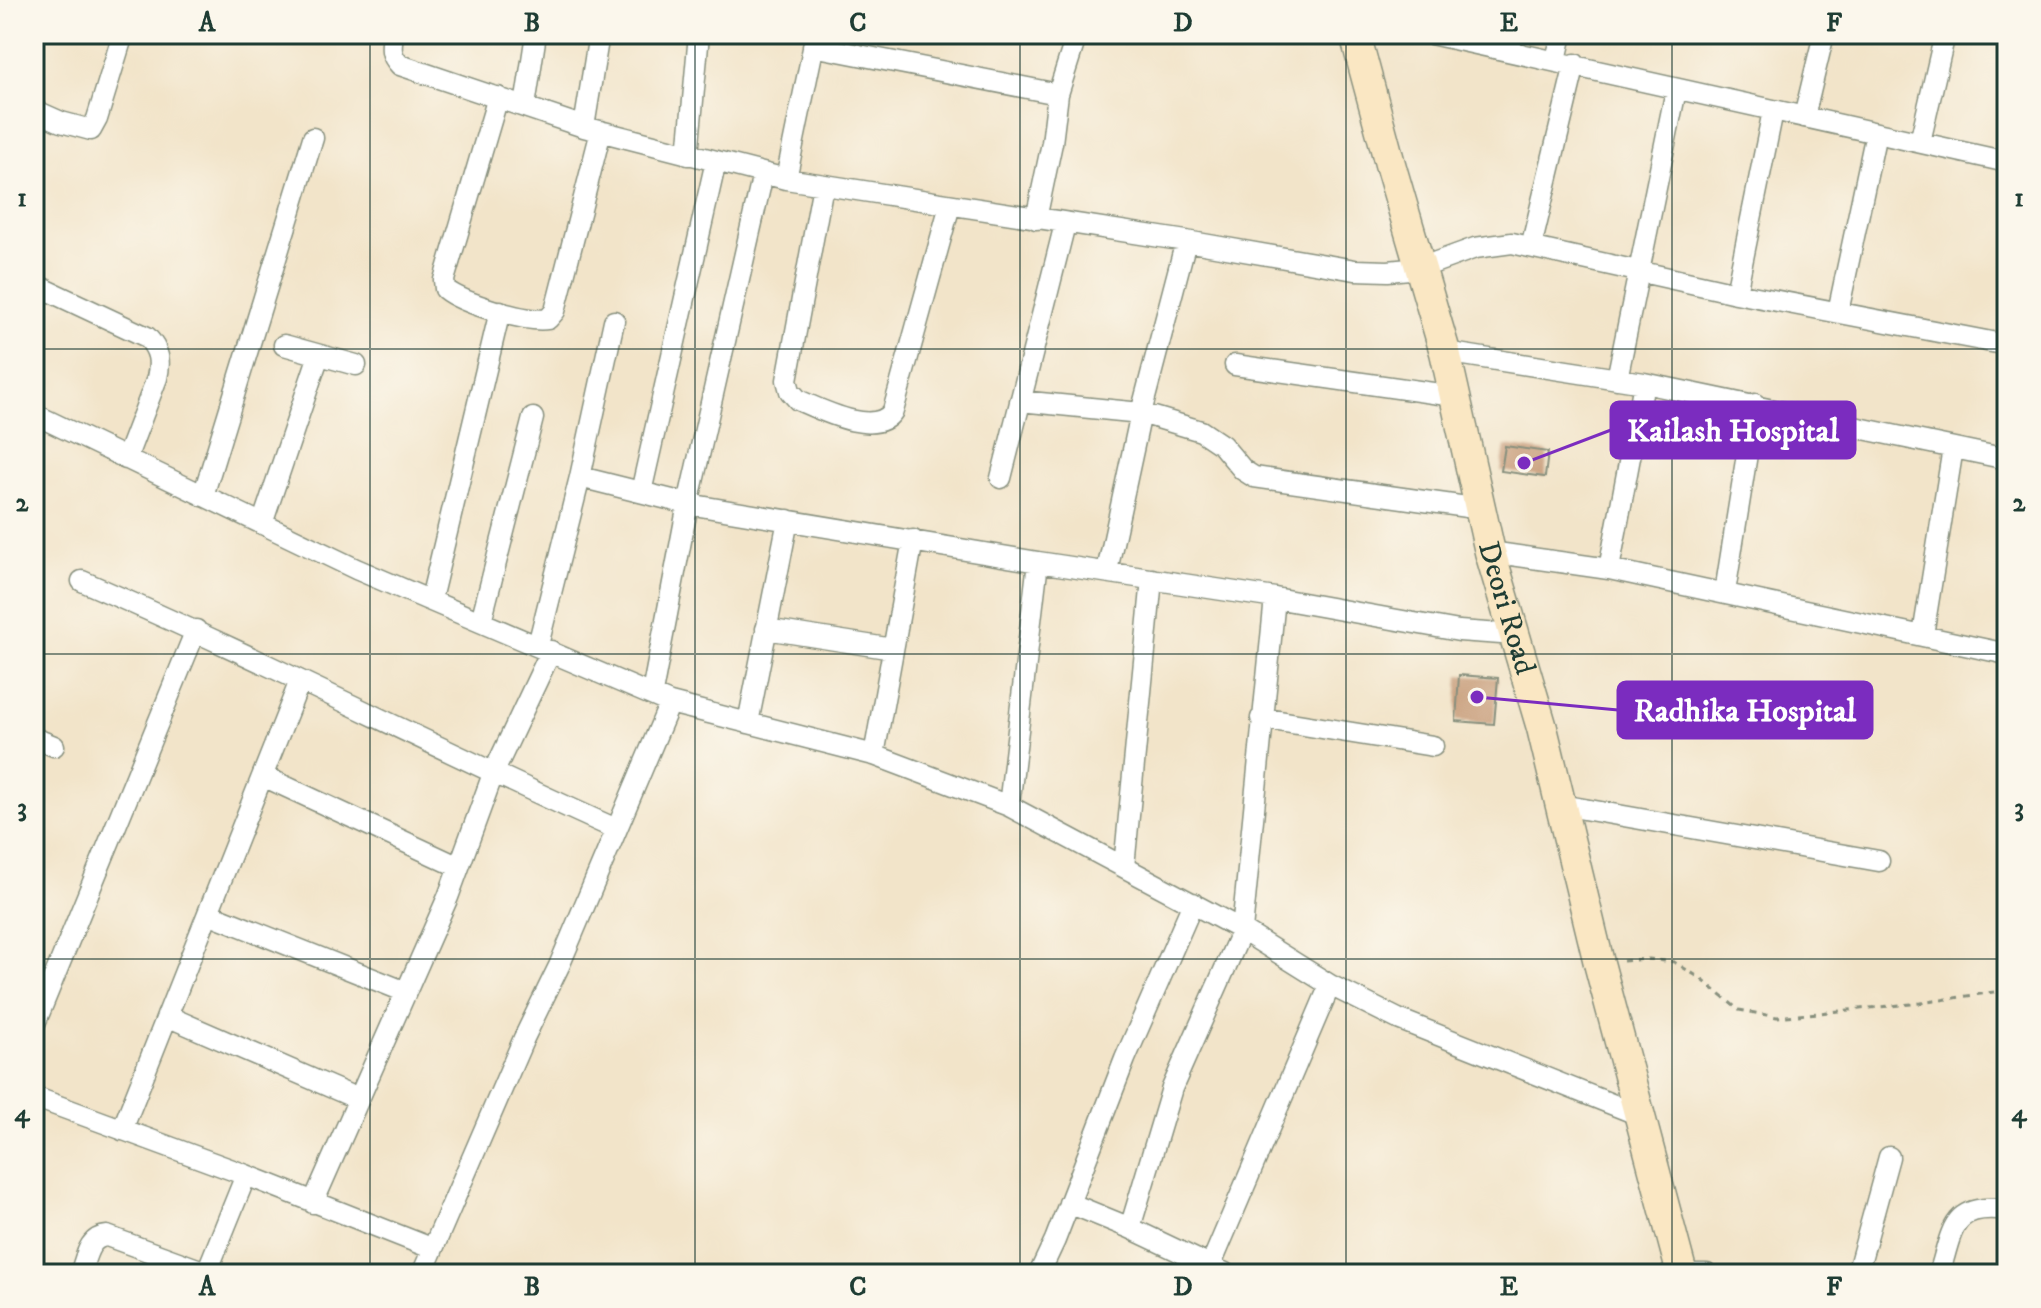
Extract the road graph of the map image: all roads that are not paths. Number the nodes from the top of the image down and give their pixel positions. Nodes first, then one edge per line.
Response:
1 (123, 34) edge
2 (393, 34) edge
3 (536, 34) edge
4 (599, 34) edge
5 (699, 34) edge
6 (1077, 34) edge
7 (1355, 34) edge
8 (1431, 34) edge
9 (1562, 34) edge
10 (1824, 34) edge
11 (1945, 34) edge
12 (815, 40) edge
13 (1566, 62) junction
14 (1676, 90) junction
15 (1058, 94) junction
16 (498, 97) junction
17 (525, 106) junction
18 (34, 110) edge
19 (1773, 111) junction
20 (1804, 117) junction
21 (592, 129) junction
22 (1876, 133) junction
23 (313, 138) dead end
24 (1920, 142) junction
25 (688, 155) junction
26 (716, 161) junction
27 (2007, 162) edge
28 (763, 174) junction
29 (786, 179) junction
30 (823, 185) junction
31 (950, 205) junction
32 (1036, 219) junction
33 (1065, 224) junction
34 (1186, 241) junction
35 (1531, 247) junction
36 (1420, 268) junction
37 (1638, 269) junction
38 (34, 284) edge
39 (1736, 293) junction
40 (500, 311) junction
41 (1838, 312) junction
42 (614, 321) dead end
43 (284, 345) dead end
44 (2007, 345) edge
45 (1445, 352) junction
46 (319, 355) junction
47 (356, 365) dead end
48 (1235, 365) dead end
49 (1617, 379) junction
50 (1644, 383) junction
51 (1454, 396) junction
52 (1020, 401) junction
53 (1755, 404) junction
54 (1141, 413) junction
55 (34, 414) edge
56 (533, 418) dead end
57 (1953, 448) junction
58 (126, 459) junction
59 (2007, 459) edge
60 (580, 477) junction
61 (1001, 478) dead end
62 (641, 492) junction
63 (203, 496) junction
64 (688, 504) junction
65 (1481, 509) junction
66 (788, 520) junction
67 (262, 524) junction
68 (913, 540) junction
69 (1490, 552) junction
70 (1038, 562) junction
71 (1609, 569) junction
72 (1107, 571) junction
73 (1152, 579) junction
74 (82, 581) dead end
75 (1725, 592) junction
76 (1275, 598) junction
77 (431, 599) junction
78 (481, 621) junction
79 (766, 629) junction
80 (196, 630) junction
81 (1515, 635) junction
82 (1923, 635) junction
83 (544, 648) junction
84 (893, 649) junction
85 (2007, 654) edge
86 (300, 681) junction
87 (661, 698) junction
88 (1261, 718) junction
89 (748, 723) junction
90 (34, 738) edge
91 (54, 746) dead end
92 (1433, 746) dead end
93 (874, 755) junction
94 (493, 774) junction
95 (263, 776) junction
96 (1561, 805) junction
97 (1009, 806) junction
98 (616, 829) junction
99 (1879, 861) dead end
100 (459, 867) junction
101 (1124, 867) junction
102 (1193, 903) junction
103 (208, 913) junction
104 (1242, 930) junction
105 (1330, 985) junction
106 (406, 992) junction
107 (167, 1016) junction
108 (34, 1026) edge
109 (34, 1097) edge
110 (358, 1099) junction
111 (1639, 1115) junction
112 (122, 1130) junction
113 (1889, 1157) dead end
114 (246, 1175) junction
115 (313, 1203) junction
116 (1069, 1203) junction
117 (2007, 1210) edge
118 (1130, 1228) junction
119 (431, 1248) junction
120 (1219, 1270) edge
121 (208, 1273) edge
122 (80, 1274) edge
123 (422, 1274) edge
124 (1039, 1274) edge
125 (1685, 1274) edge
126 (1857, 1274) edge
127 (1939, 1274) edge

1 - 18 street
2 - 16 street
3 - 17 street
4 - 21 street
5 - 25 street
6 - 15 street
7 - 36 street, Deori Road
8 - 13 street
9 - 13 street
10 - 20 street
11 - 24 street
12 - 15 street
12 - 29 street
13 - 14 street
13 - 35 street
14 - 19 street
14 - 37 street
15 - 32 street
16 - 17 street
16 - 40 street
17 - 21 street
19 - 20 street
19 - 39 street
20 - 22 street
21 - 25 street
21 - 40 street
22 - 24 street
22 - 41 street
23 - 63 street
24 - 27 street
25 - 26 street
26 - 28 street
26 - 62 street
28 - 29 street
28 - 64 street
29 - 30 street
30 - 31 street
30 - 31 street
31 - 32 street
32 - 33 street
33 - 34 street
33 - 52 street
34 - 36 street
34 - 54 street
35 - 36 street
35 - 37 street
36 - 45 street, Deori Road
37 - 39 street
37 - 49 street
38 - 58 street
39 - 41 street
40 - 77 street
41 - 44 street
42 - 60 street
43 - 46 street
45 - 49 street
45 - 51 street, Deori Road
46 - 47 street
46 - 67 street
48 - 51 street
49 - 50 street
50 - 53 street
50 - 71 street
51 - 65 street, Deori Road
52 - 54 street
52 - 61 street
53 - 57 street
53 - 75 street
54 - 65 street
54 - 72 street
55 - 58 street
56 - 78 street
57 - 59 street
57 - 82 street
58 - 63 street
60 - 62 street
60 - 83 street
62 - 64 street
63 - 67 street
64 - 66 street
64 - 87 street
65 - 69 street, Deori Road
66 - 68 street
66 - 79 street
67 - 77 street
68 - 70 street
68 - 84 street
69 - 71 street
69 - 81 street, Deori Road
70 - 72 street
70 - 97 street
71 - 75 street
72 - 73 street
73 - 76 street
73 - 101 street
74 - 80 street
75 - 82 street
76 - 81 street
76 - 88 street
77 - 78 street
78 - 83 street
79 - 84 street
79 - 89 street
80 - 86 street
80 - 108 street
81 - 96 street, Deori Road
82 - 85 street
83 - 87 street
83 - 94 street
84 - 93 street
86 - 94 street
86 - 95 street
87 - 89 street
87 - 98 street
88 - 92 street
88 - 104 street
89 - 93 street
90 - 91 street
93 - 97 street
94 - 98 street
94 - 100 street
95 - 100 street
95 - 103 street
96 - 99 street
96 - 111 street, Deori Road
97 - 101 street
98 - 119 street
100 - 106 street
101 - 102 street
102 - 104 street
102 - 116 street
103 - 106 street
103 - 107 street
104 - 105 street
104 - 118 street
105 - 111 street
105 - 120 street
106 - 110 street
107 - 110 street
107 - 112 street
109 - 112 street
110 - 115 street
111 - 125 street, Deori Road
112 - 114 street
113 - 126 street
114 - 115 street
114 - 121 street
115 - 119 street
116 - 118 street
116 - 124 street
117 - 127 street
118 - 120 street
119 - 123 street
121 - 122 street

